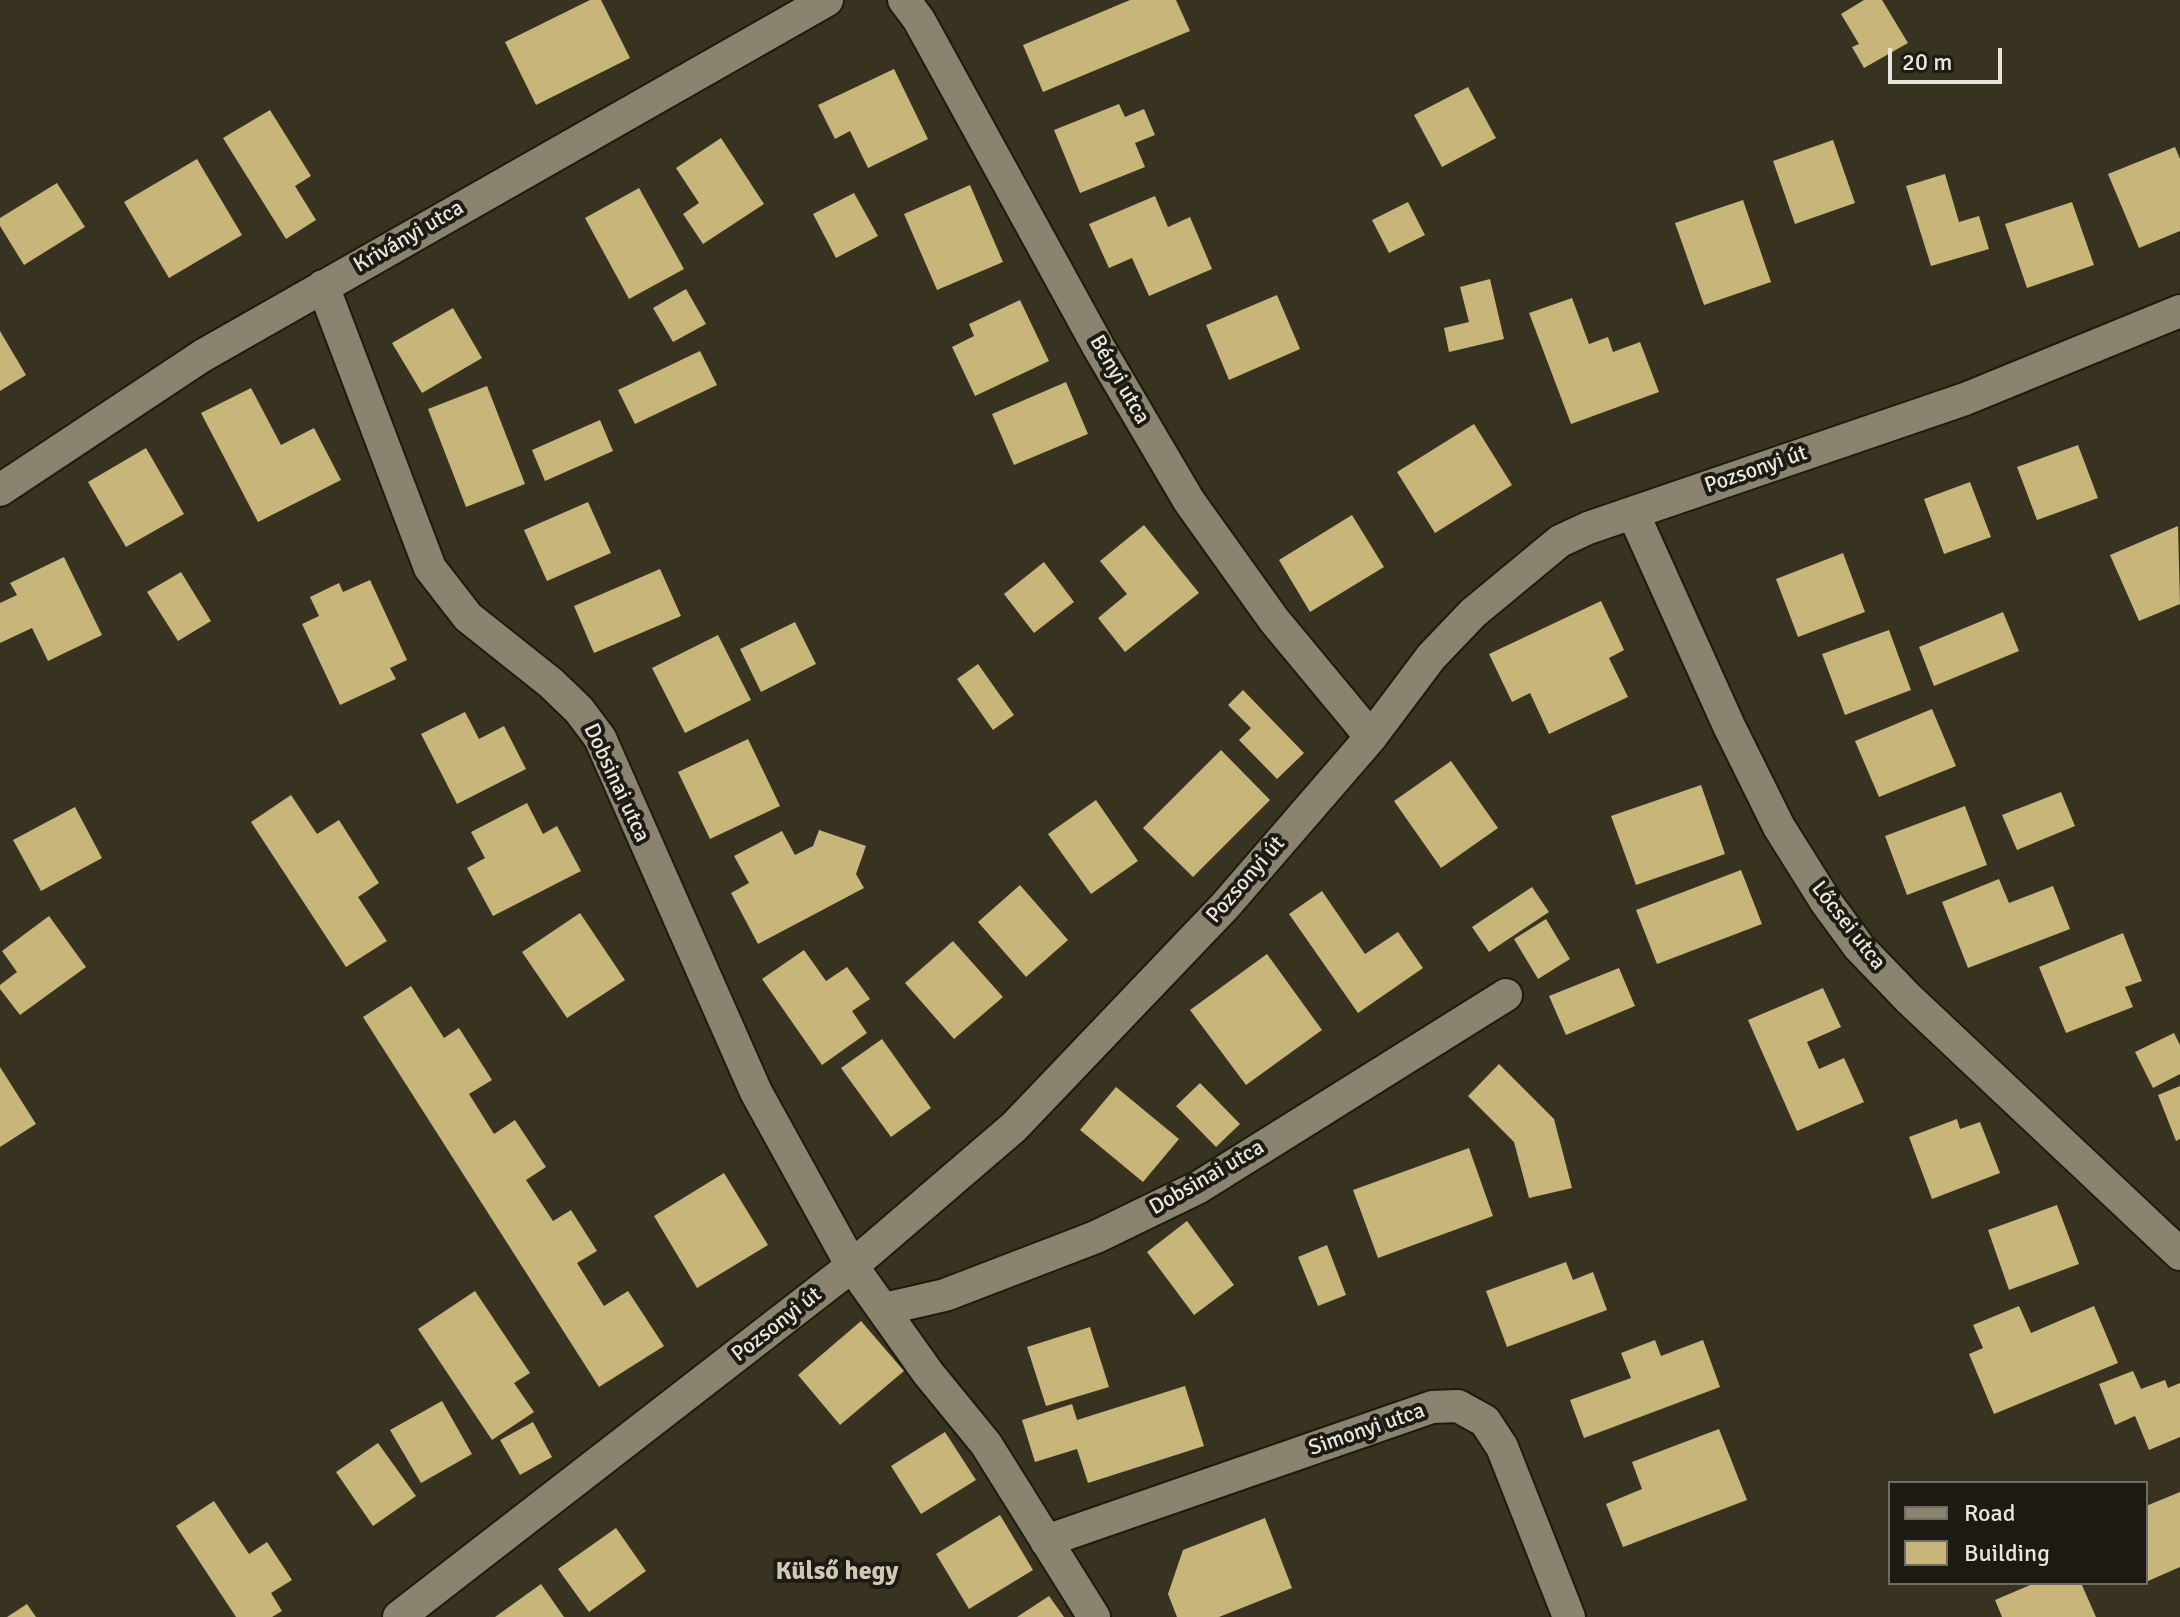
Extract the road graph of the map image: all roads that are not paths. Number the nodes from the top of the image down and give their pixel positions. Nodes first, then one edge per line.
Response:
1 (827, 0) edge
2 (904, 0) edge
3 (323, 286) junction
4 (2180, 311) edge
5 (0, 490) edge
6 (1633, 513) junction
7 (1371, 737) junction
8 (1506, 995) dead end
9 (2180, 1254) edge
10 (852, 1266) junction
11 (884, 1309) junction
12 (1046, 1541) junction
13 (399, 1617) edge
14 (1094, 1617) edge
15 (1569, 1617) edge

1 - 3 street, Kriványi utca
2 - 7 street, Bényi utca
3 - 5 street, Kriványi utca
3 - 10 street, Dobsinai utca
4 - 6 street, Pozsonyi út
6 - 7 street, Pozsonyi út
6 - 9 street, Lőcsei utca
7 - 10 street, Pozsonyi út
8 - 11 street, Dobsinai utca
10 - 11 street, Dobsinai utca
10 - 13 street, Pozsonyi út
11 - 12 street, Dobsinai utca
12 - 14 street, Dobsinai utca
12 - 15 street, Simonyi utca

